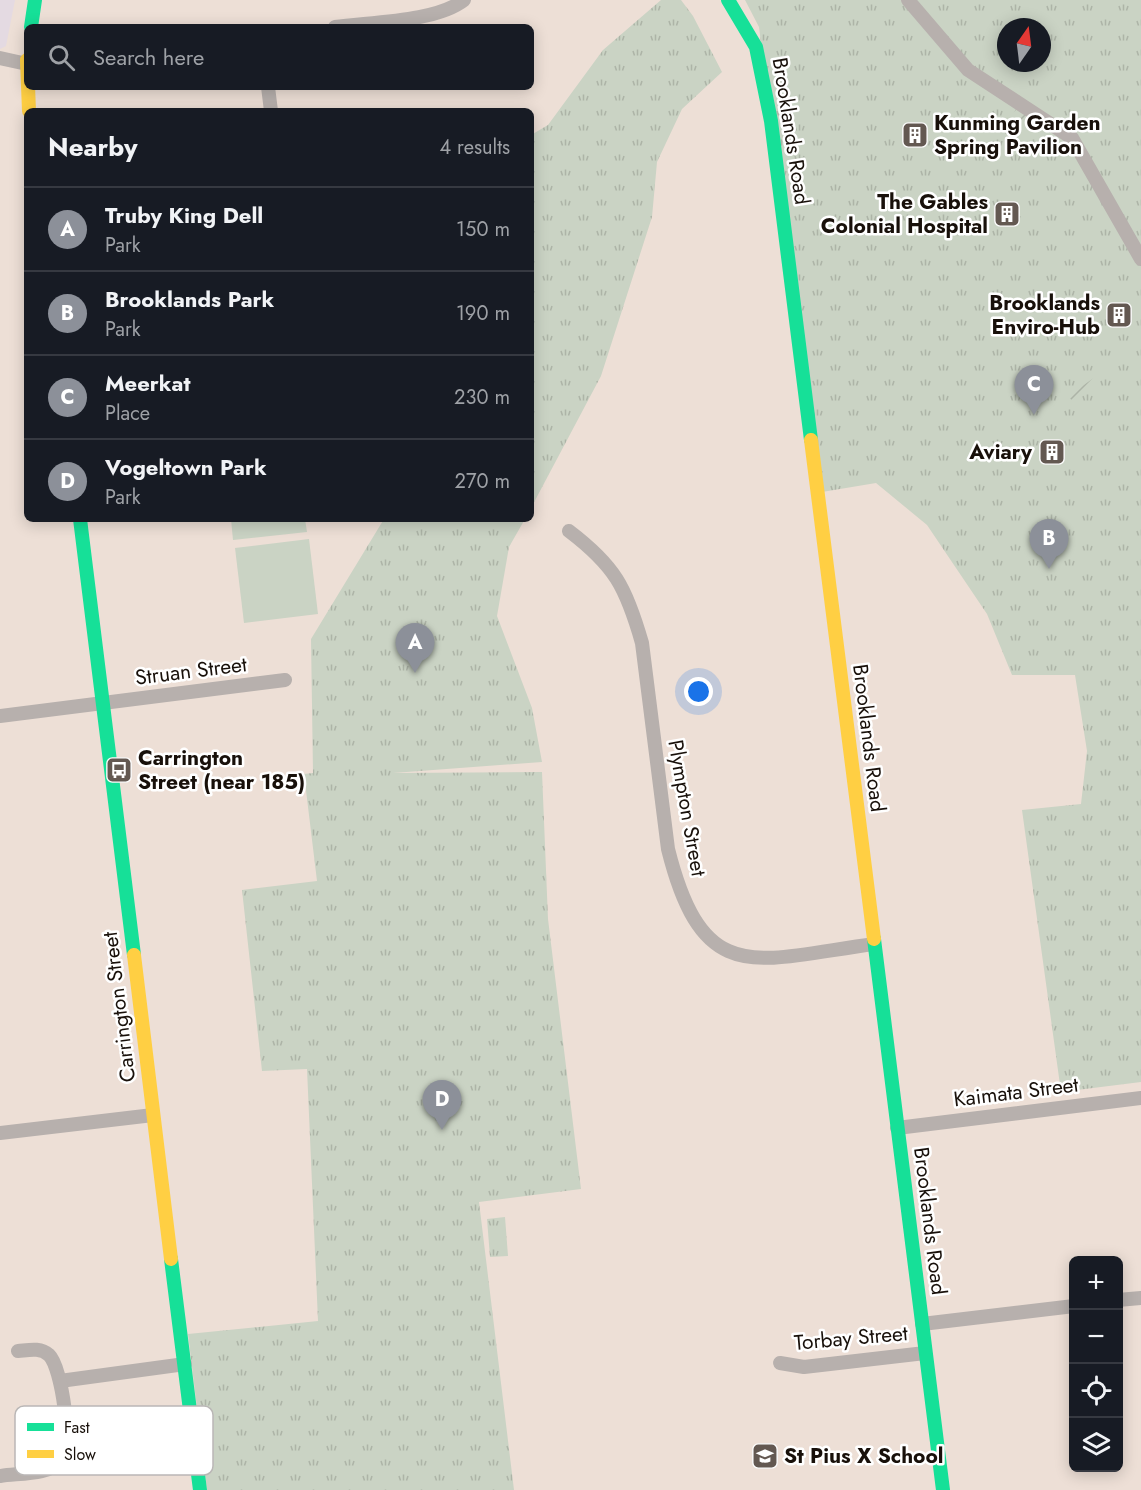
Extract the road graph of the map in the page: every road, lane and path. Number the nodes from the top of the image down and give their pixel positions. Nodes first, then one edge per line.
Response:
1 (35, 0) edge
2 (464, 0) edge
3 (729, 0) edge
4 (908, 0) edge
5 (31, 24) edge
6 (357, 24) edge
7 (0, 58) edge
8 (24, 62) edge
9 (28, 90) edge
10 (268, 90) edge
11 (29, 108) edge
12 (271, 108) edge
13 (1141, 259) edge
14 (80, 522) edge
15 (569, 531) dead end
16 (285, 680) dead end
17 (103, 703) junction
18 (0, 716) edge
19 (874, 944) junction
20 (1141, 1098) edge
21 (153, 1115) junction
22 (897, 1128) junction
23 (0, 1133) edge
24 (1141, 1298) edge
25 (1123, 1300) edge
26 (1069, 1307) edge
27 (922, 1324) junction
28 (18, 1352) dead end
29 (925, 1353) junction
30 (780, 1363) dead end
31 (185, 1364) junction
32 (60, 1381) junction
33 (63, 1406) edge
34 (190, 1406) edge
35 (15, 1474) edge
36 (198, 1475) edge
37 (0, 1476) edge
38 (200, 1490) edge
39 (943, 1490) edge

1 - 5 street
2 - 6 street
3 - 19 street, Brooklands Road
4 - 13 street
7 - 8 street
9 - 11 street
10 - 12 street
14 - 17 street, Carrington Street
15 - 19 street, Plympton Street
16 - 17 street, Struan Street
17 - 18 street, Struan Street
17 - 21 street, Carrington Street
19 - 22 street, Brooklands Road
20 - 22 street, Kaimata Street
21 - 23 street
21 - 31 street, Carrington Street
22 - 27 street, Brooklands Road
24 - 25 street
26 - 27 street
27 - 29 street, Brooklands Road
28 - 32 street
29 - 30 street, Torbay Street
29 - 39 street, Brooklands Road
31 - 32 street
31 - 34 street, Carrington Street
32 - 33 street
35 - 37 street
36 - 38 street, Carrington Street

